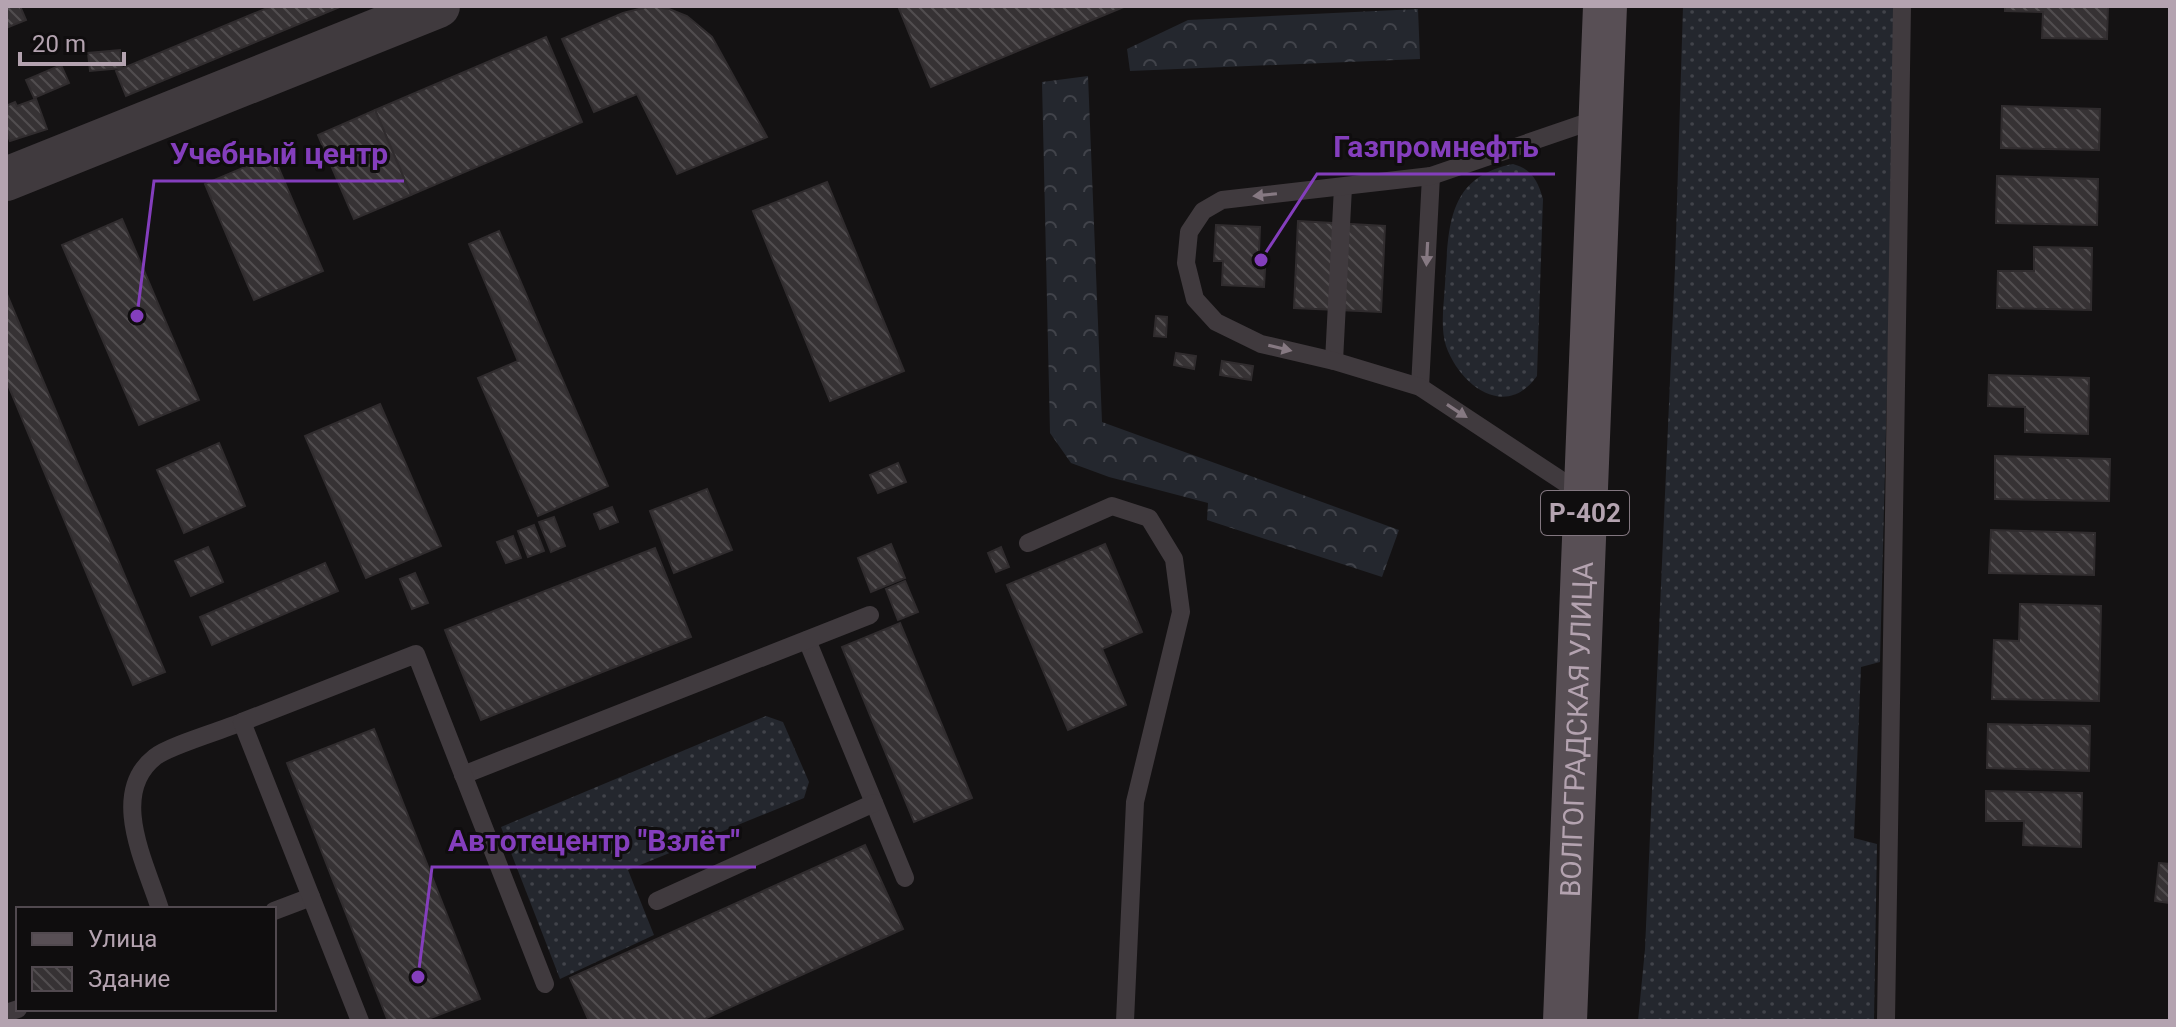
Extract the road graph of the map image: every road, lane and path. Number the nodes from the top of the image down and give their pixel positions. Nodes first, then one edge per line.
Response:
1 (438, 6) edge
2 (1605, 6) edge
3 (1902, 6) edge
4 (1600, 118) junction
5 (1431, 176) junction
6 (6, 179) edge
7 (1343, 187) junction
8 (1334, 361) junction
9 (1420, 387) junction
10 (1585, 496) junction
11 (1028, 543) dead end
12 (870, 615) dead end
13 (807, 640) junction
14 (242, 722) junction
15 (463, 775) junction
16 (874, 803) junction
17 (905, 878) dead end
18 (311, 897) junction
19 (657, 901) dead end
20 (159, 907) edge
21 (276, 910) edge
22 (545, 984) dead end
23 (360, 1021) edge
24 (1125, 1021) edge
25 (1565, 1021) edge
26 (1886, 1021) edge

1 - 6 street
2 - 4 main road, ВОЛГОГРАДСКАЯ УЛИЦА / Р-402
3 - 26 lane
4 - 5 lane
4 - 10 main road, ВОЛГОГРАДСКАЯ УЛИЦА / Р-402
5 - 7 lane
5 -> 9 lane
7 - 8 lane
7 -> 8 lane
8 - 9 lane
9 -> 10 lane
10 - 25 main road, ВОЛГОГРАДСКАЯ УЛИЦА / Р-402
11 - 24 lane
12 - 13 lane
13 - 15 lane
13 - 16 lane
14 - 15 lane
14 - 18 lane
14 - 20 lane
15 - 22 lane
16 - 17 lane
16 - 19 lane
18 - 21 lane
18 - 23 lane

